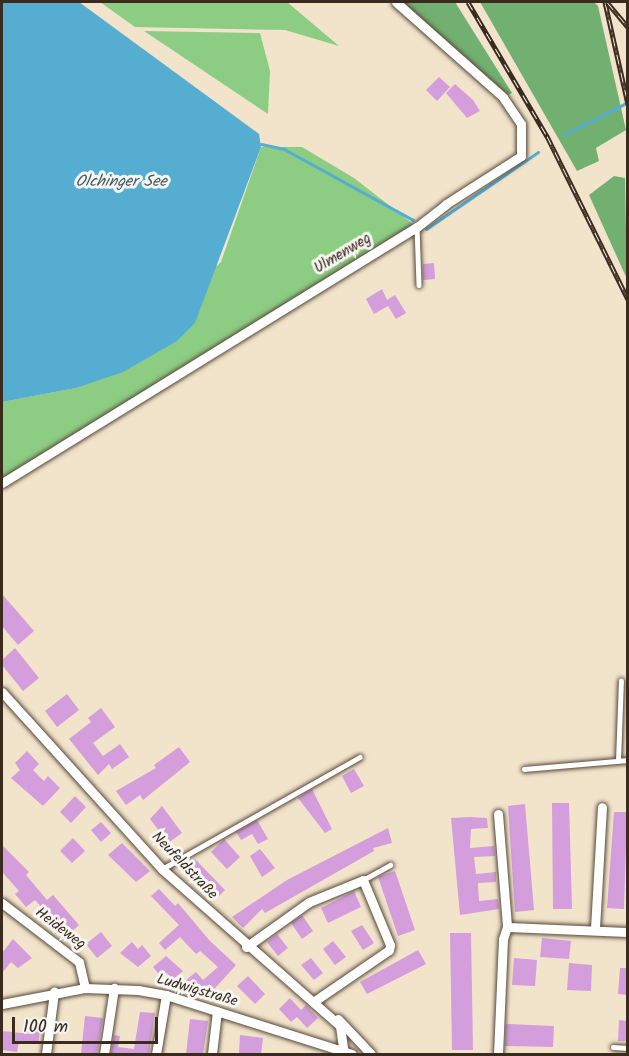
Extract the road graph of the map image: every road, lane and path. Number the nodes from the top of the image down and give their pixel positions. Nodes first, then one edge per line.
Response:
1 (396, 2) edge
2 (417, 227) junction
3 (419, 285) dead end
4 (2, 483) edge
5 (621, 681) dead end
6 (2, 692) edge
7 (360, 757) dead end
8 (627, 760) edge
9 (618, 761) junction
10 (524, 769) dead end
11 (602, 807) dead end
12 (498, 814) dead end
13 (390, 865) dead end
14 (162, 869) junction
15 (363, 880) junction
16 (3, 908) edge
17 (507, 927) junction
18 (595, 928) junction
19 (627, 932) edge
20 (246, 947) junction
21 (85, 988) junction
22 (114, 988) junction
23 (54, 992) junction
24 (166, 995) junction
25 (313, 1002) junction
26 (2, 1004) edge
27 (218, 1011) junction
28 (328, 1014) junction
29 (613, 1047) dead end
30 (627, 1048) edge
31 (46, 1054) edge
32 (104, 1054) edge
33 (156, 1054) edge
34 (212, 1054) edge
35 (347, 1054) edge
36 (371, 1054) edge
37 (498, 1054) edge

1 - 2 street, Ulmenweg
2 - 3 lane
2 - 4 street, Ulmenweg
5 - 9 lane
6 - 14 street, Neufeldstraße
7 - 14 lane
8 - 9 lane
9 - 10 lane
11 - 18 street
12 - 17 street
13 - 15 lane
14 - 20 street, Neufeldstraße
15 - 20 street
15 - 25 street
16 - 21 street, Heideweg
17 - 18 street
17 - 37 street
18 - 19 street
20 - 25 street, Neufeldstraße
21 - 22 street, Ludwigstraße
21 - 23 street, Ludwigstraße
22 - 24 street, Ludwigstraße
22 - 32 street
23 - 26 street, Ludwigstraße
23 - 31 street
24 - 27 street, Ludwigstraße
24 - 33 street
25 - 28 street, Neufeldstraße
27 - 34 street
27 - 35 street, Ludwigstraße
28 - 35 street, Neufeldstraße
28 - 36 street
29 - 30 lane

